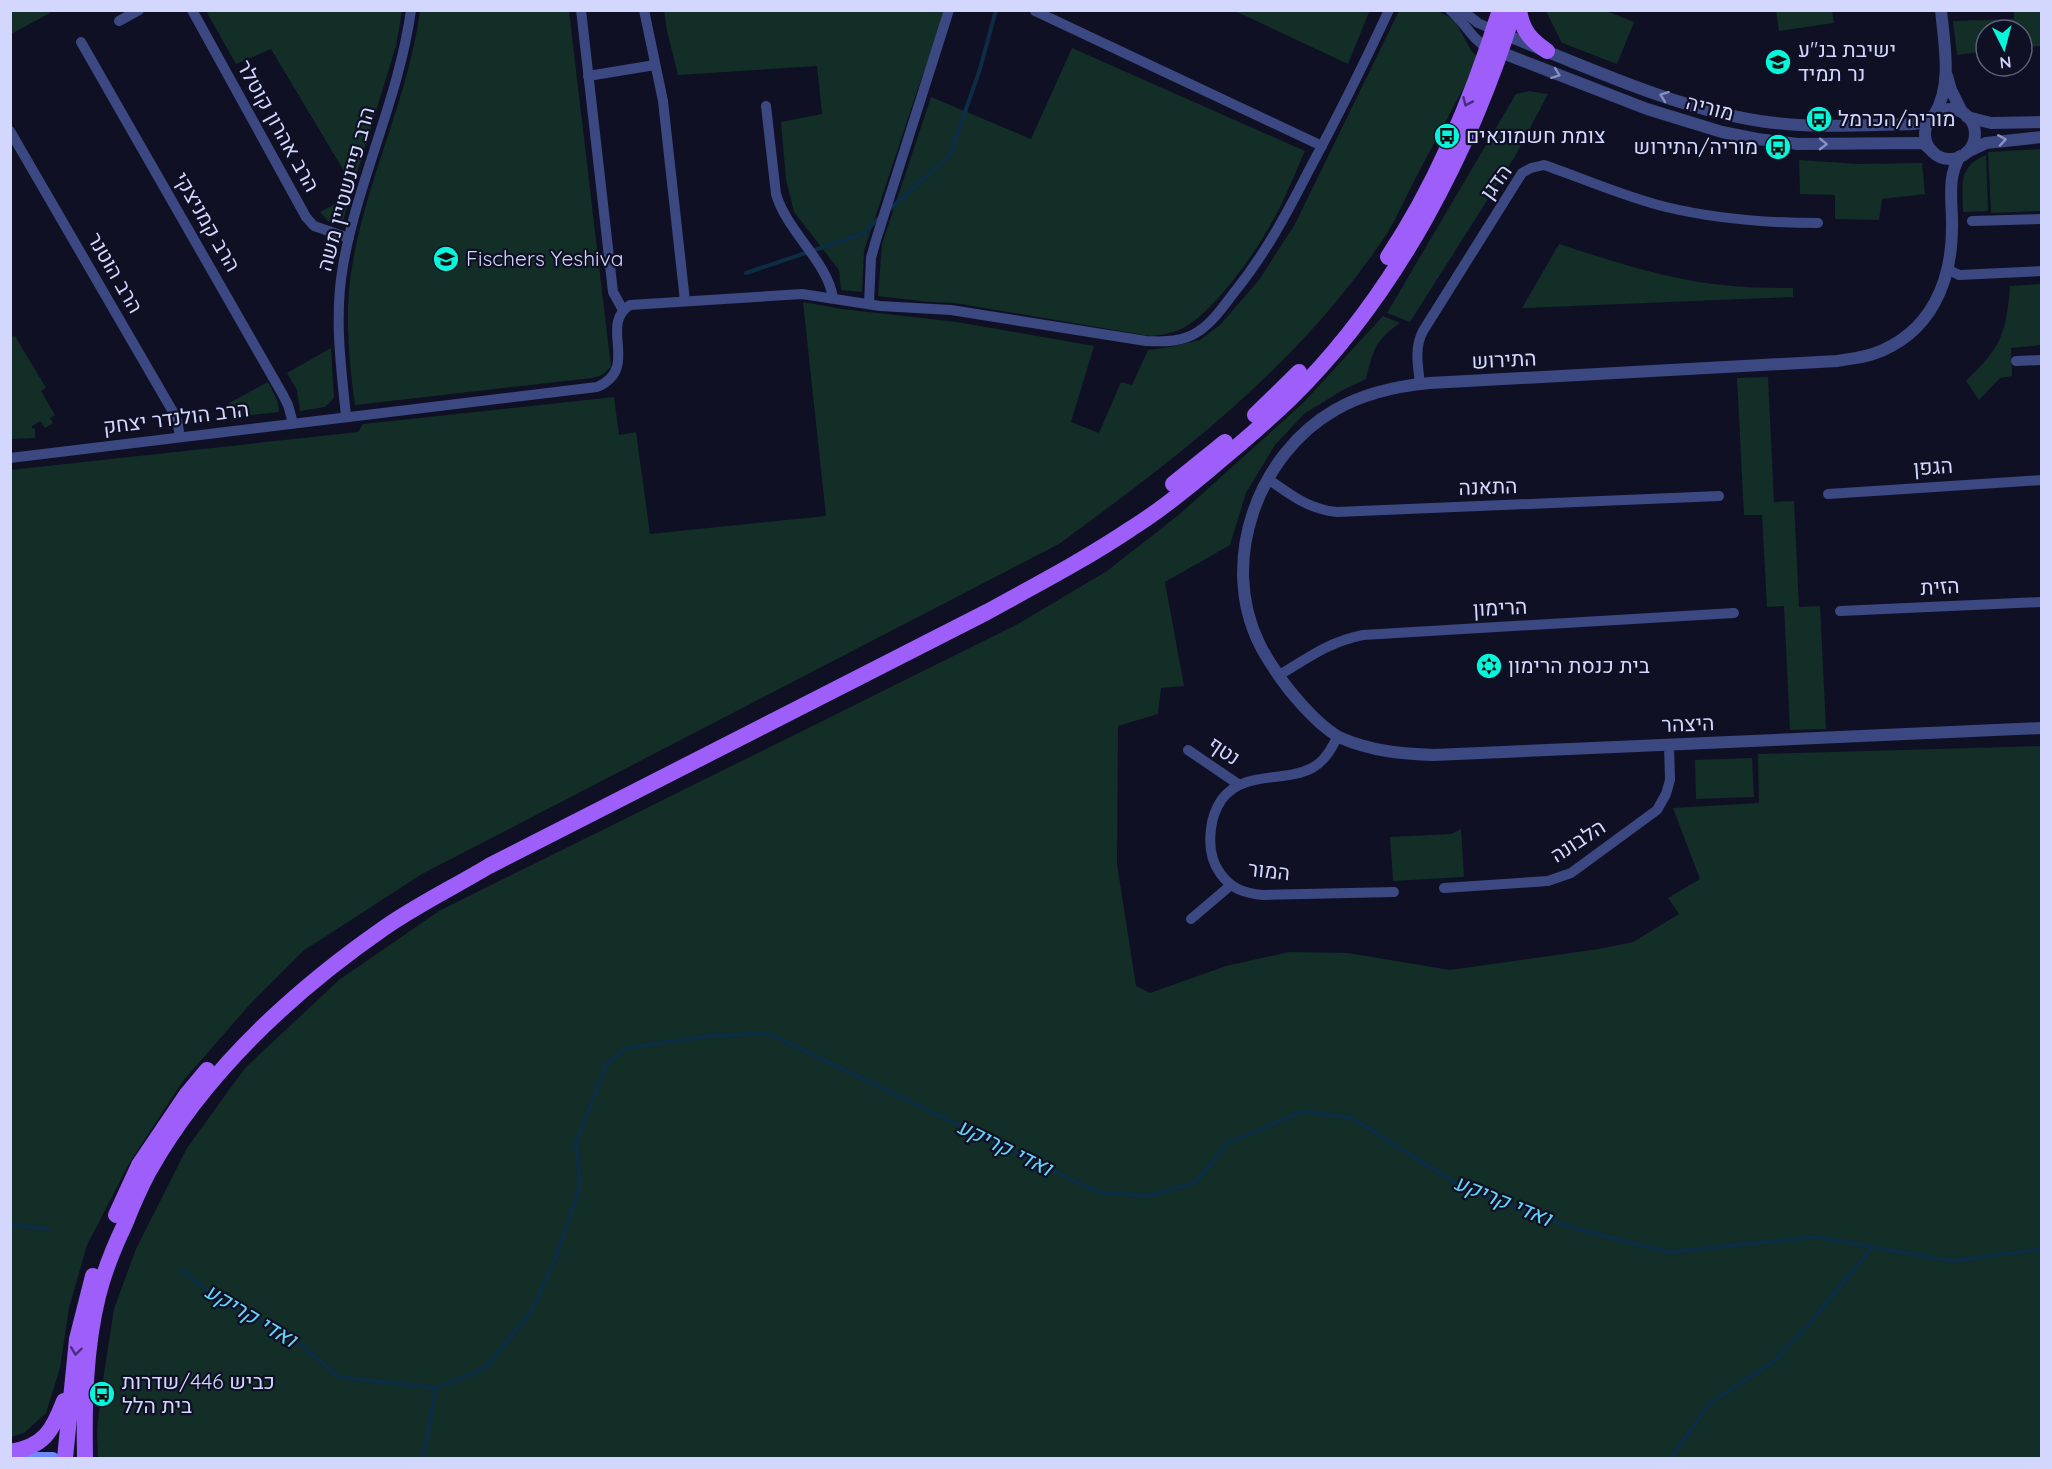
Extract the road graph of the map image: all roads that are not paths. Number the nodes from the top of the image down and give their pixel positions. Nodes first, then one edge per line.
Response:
1 (139, 10) edge
2 (192, 10) edge
3 (411, 10) edge
4 (581, 10) edge
5 (644, 10) edge
6 (949, 10) edge
7 (1389, 10) edge
8 (1450, 10) edge
9 (1462, 10) edge
10 (1500, 10) edge
11 (1514, 10) edge
12 (1519, 10) edge
13 (1941, 10) edge
14 (1035, 11) edge
15 (119, 21) dead end
16 (1500, 33) junction
17 (81, 42) dead end
18 (1495, 50) junction
19 (1547, 51) junction
20 (1945, 60) junction
21 (656, 65) junction
22 (588, 76) junction
23 (766, 106) dead end
24 (1964, 115) junction
25 (1930, 119) junction
26 (2042, 122) edge
27 (10, 131) edge
28 (2042, 137) edge
29 (1322, 146) junction
30 (1935, 153) junction
31 (1963, 155) junction
32 (1950, 192) junction
33 (2042, 219) edge
34 (1972, 222) dead end
35 (1818, 223) dead end
36 (349, 238) junction
37 (1949, 270) junction
38 (2042, 271) edge
39 (833, 298) junction
40 (685, 301) junction
41 (869, 304) junction
42 (623, 310) junction
43 (2042, 360) edge
44 (2016, 361) dead end
45 (1420, 384) junction
46 (346, 416) junction
47 (292, 423) junction
48 (180, 437) junction
49 (10, 458) edge
50 (1268, 479) junction
51 (2042, 480) edge
52 (1827, 494) dead end
53 (1719, 496) dead end
54 (2042, 602) edge
55 (1840, 611) dead end
56 (1734, 613) dead end
57 (1278, 676) junction
58 (2042, 728) edge
59 (1338, 736) junction
60 (1669, 744) junction
61 (1188, 750) dead end
62 (1238, 784) junction
63 (1231, 885) junction
64 (1444, 888) dead end
65 (1394, 892) dead end
66 (1191, 919) dead end
67 (72, 1382) junction
68 (10, 1452) edge
69 (10, 1458) edge
70 (53, 1458) edge
71 (64, 1458) edge
72 (85, 1458) edge

1 - 15 street
2 - 36 street, הרב אהרון קוטלר
3 - 36 street, הרב פיינשטיין משה
4 - 22 street
5 - 21 street
6 - 41 street
7 - 29 street
8 - 18 street
9 - 16 street
10 - 16 main road
11 - 16 main road
12 - 19 main road
13 - 20 street
14 - 29 street
16 - 18 main road
16 - 19 street, מוריה
17 - 47 street, הרב קמניצקי
18 -> 30 street, מוריה
18 -> 67 main road
18 - 72 main road
25 -> 19 street, מוריה
20 - 24 street
20 - 25 street
21 - 22 street
21 - 40 street
22 - 42 street
23 - 39 street
24 - 25 street
24 - 26 street
24 - 31 street
25 - 30 street
27 - 48 street, הרב הוטנר
31 -> 28 street
29 - 41 street
30 - 31 street
30 - 32 street, התירוש
31 - 32 street, התירוש
32 - 37 street, התירוש
33 - 34 street
35 - 45 street, הדגן
36 - 46 street, הרב פיינשטיין משה
37 - 38 street
37 - 45 street, התירוש
39 - 40 street
39 - 41 street
40 - 42 street
42 - 46 street, הרב הולנדר יצחק
43 - 44 street
45 - 50 street, התירוש
46 - 47 street, הרב הולנדר יצחק
47 - 48 street, הרב הולנדר יצחק
48 - 49 street, הרב הולנדר יצחק
50 - 53 street, התאנה
50 - 57 street, התירוש
51 - 52 street, הגפן
54 - 55 street, הזית
56 - 57 street, הרימון
57 - 59 street, התירוש
58 - 60 street, היצהר
59 - 60 street, היצהר
59 - 62 street
60 - 64 street, הלבונה
61 - 62 street, נטף
62 - 63 street, המור
63 - 65 street, המור
63 - 66 street
67 - 68 main road
67 - 71 main road
69 - 70 main road

